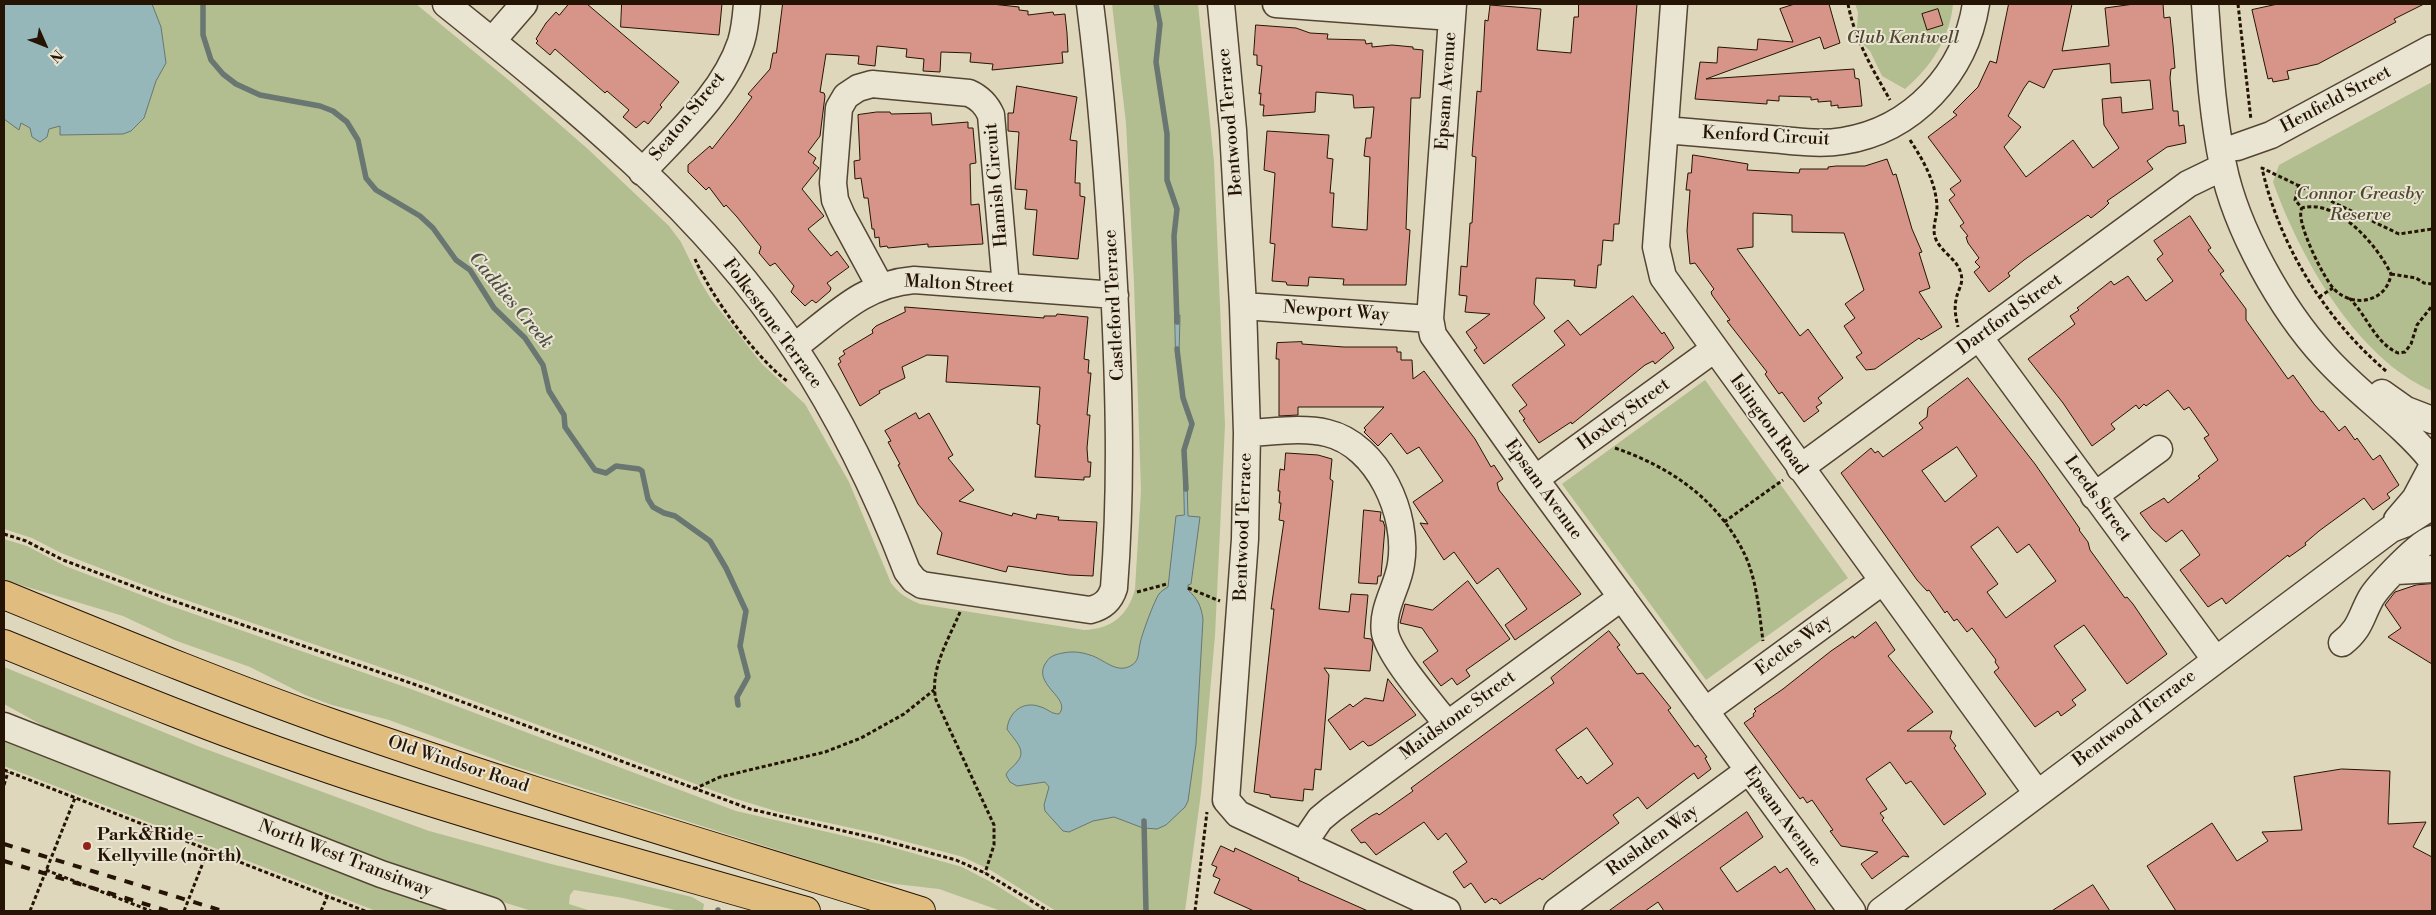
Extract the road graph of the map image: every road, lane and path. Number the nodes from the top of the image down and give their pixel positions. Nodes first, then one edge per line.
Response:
1 (446, 4) edge
2 (524, 4) edge
3 (747, 4) edge
4 (1090, 4) edge
5 (1221, 4) edge
6 (1276, 4) edge
7 (1674, 4) edge
8 (1848, 4) edge
9 (1976, 4) edge
10 (2205, 4) edge
11 (2221, 4) edge
12 (2238, 4) edge
13 (1453, 10) edge
14 (492, 41) junction
15 (2432, 48) edge
16 (1894, 107) dead end
17 (1665, 130) junction
18 (1906, 133) dead end
19 (2237, 147) junction
20 (642, 172) junction
21 (2299, 184) junction
22 (2302, 208) junction
23 (2432, 229) edge
24 (694, 257) dead end
25 (2391, 274) junction
26 (2432, 284) edge
27 (880, 286) junction
28 (1006, 288) junction
29 (2333, 288) junction
30 (1115, 295) junction
31 (2320, 297) junction
32 (2349, 298) junction
33 (1243, 306) junction
34 (2432, 306) edge
35 (1430, 319) junction
36 (1970, 335) junction
37 (794, 347) junction
38 (1714, 350) junction
39 (2390, 375) dead end
40 (794, 386) dead end
41 (2432, 420) edge
42 (1247, 433) junction
43 (1610, 446) dead end
44 (2159, 449) dead end
45 (2432, 462) edge
46 (1800, 468) junction
47 (1535, 480) junction
48 (2094, 496) junction
49 (2432, 506) edge
50 (1724, 522) junction
51 (2391, 529) junction
52 (4, 534) edge
53 (2432, 538) edge
54 (2432, 569) edge
55 (2396, 571) junction
56 (1883, 581) junction
57 (1167, 584) dead end
58 (1188, 588) dead end
59 (1129, 594) dead end
60 (4, 595) edge
61 (1622, 597) junction
62 (1226, 603) dead end
63 (1105, 604) joint
64 (962, 607) dead end
65 (2342, 643) dead end
66 (4, 644) edge
67 (1763, 647) dead end
68 (2215, 660) junction
69 (934, 690) junction
70 (1705, 711) junction
71 (1447, 724) junction
72 (4, 726) edge
73 (4, 770) edge
74 (1748, 771) junction
75 (8, 772) junction
76 (4, 785) edge
77 (693, 790) junction
78 (2037, 794) junction
79 (75, 798) junction
80 (1208, 802) dead end
81 (1302, 844) junction
82 (208, 850) junction
83 (46, 870) junction
84 (985, 873) junction
85 (327, 897) junction
86 (30, 911) edge
87 (151, 911) edge
88 (184, 911) edge
89 (322, 911) edge
90 (365, 911) edge
91 (492, 911) edge
92 (806, 911) edge
93 (920, 911) edge
94 (1048, 911) edge
95 (1195, 911) edge
96 (1448, 911) edge
97 (1558, 911) edge
98 (1852, 911) edge
99 (1881, 911) edge

1 - 14 street, Folkestone Terrace
2 - 14 street
3 - 20 street, Seaton Street
4 - 30 street, Castleford Terrace
5 - 33 street, Bentwood Terrace
6 - 13 street
7 - 17 street, Islington Road
8 - 16 path
9 - 17 street, Kenford Circuit
10 - 19 street
11 - 19 street
12 - 19 path
13 - 35 street, Epsam Avenue
14 - 20 street, Folkestone Terrace
15 - 19 street, Henfield Street
17 - 38 street, Islington Road
18 - 36 path
19 - 36 street, Dartford Street
19 - 41 street
19 - 45 street
20 - 37 street, Folkestone Terrace
21 - 22 path
21 - 23 path
21 - 31 path
22 - 25 path
22 - 29 path
24 - 40 path
25 - 26 path
25 - 32 path
27 - 28 street, Malton Street
27 - 28 street, Hamish Circuit
27 - 37 street, Malton Street
28 - 30 street, Malton Street
29 - 31 path
29 - 32 path
30 - 63 street, Castleford Terrace
31 - 39 path
32 - 34 path
33 - 35 street, Newport Way
33 - 42 street, Bentwood Terrace
35 - 47 street, Epsam Avenue
36 - 46 street, Dartford Street
36 - 48 street, Leeds Street
37 - 63 street, Folkestone Terrace
38 - 46 street, Islington Road
38 - 47 street, Hoxley Street
42 - 71 street
42 - 81 street, Bentwood Terrace
43 - 50 path
44 - 48 street
45 - 51 street, Bentwood Terrace
46 - 50 path
46 - 56 street, Islington Road
47 - 61 street, Epsam Avenue
48 - 68 street, Leeds Street
49 - 51 street, Bentwood Terrace
50 - 67 path
51 - 68 street, Bentwood Terrace
52 - 77 path
53 - 55 street
54 - 55 street
55 - 65 street
56 - 70 street, Eccles Way
56 - 78 street, Islington Road
57 - 59 path
58 - 62 path
60 - 93 highway, Old Windsor Road
61 - 70 street, Epsam Avenue
61 - 71 street, Maidstone Street
64 - 69 path
66 - 92 highway
68 - 78 street, Bentwood Terrace
69 - 77 path
69 - 84 path
70 - 74 street, Epsam Avenue
71 - 81 street, Maidstone Street
72 - 91 street, North West Transitway
73 - 75 path
74 - 97 street, Rushden Way
74 - 98 street, Epsam Avenue
75 - 76 path
75 - 79 path
77 - 84 path
78 - 99 street, Bentwood Terrace
79 - 82 path
79 - 83 path
80 - 95 path
81 - 96 street, Bentwood Terrace
82 - 85 path
82 - 88 path
83 - 86 path
83 - 87 path
84 - 94 path
85 - 89 path
85 - 90 path

